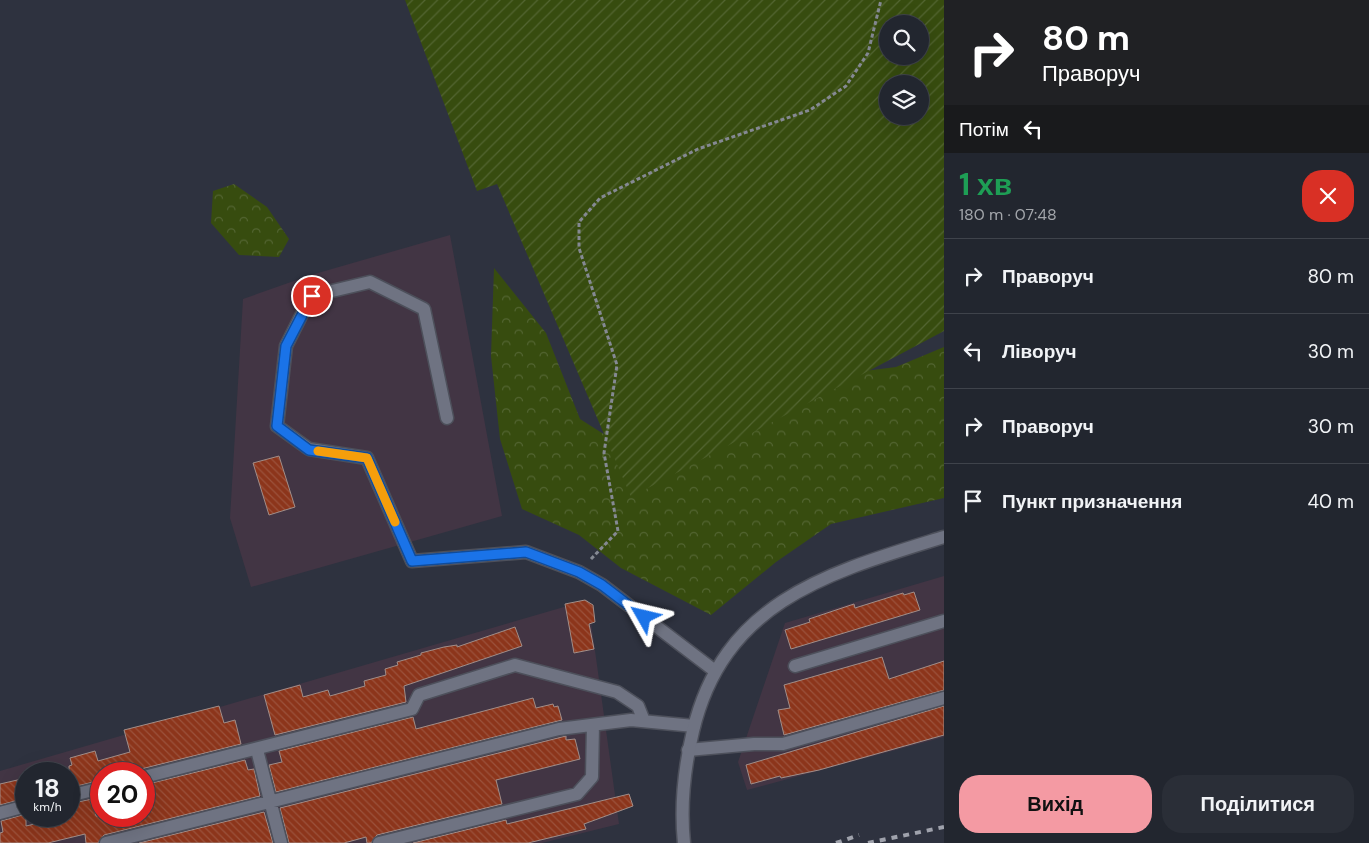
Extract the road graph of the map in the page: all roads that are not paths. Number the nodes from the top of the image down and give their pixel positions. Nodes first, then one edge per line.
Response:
1 (447, 418) dead end
2 (944, 537) edge
3 (944, 621) edge
4 (796, 666) dead end
5 (716, 671) junction
6 (944, 698) edge
7 (644, 721) junction
8 (593, 725) junction
9 (694, 726) junction
10 (257, 750) junction
11 (688, 750) junction
12 (155, 774) edge
13 (271, 802) junction
14 (15, 809) edge
15 (0, 812) edge
16 (106, 843) edge
17 (280, 843) edge
18 (379, 843) edge
19 (684, 843) edge

1 - 5 main road
2 - 5 main road
3 - 4 main road
5 - 9 main road
6 - 11 main road
7 - 8 main road
7 - 9 main road
7 - 10 main road
8 - 13 main road
8 - 18 main road
9 - 11 main road
10 - 12 main road
10 - 13 main road
11 - 19 main road
13 - 16 main road
13 - 17 main road
14 - 15 main road

